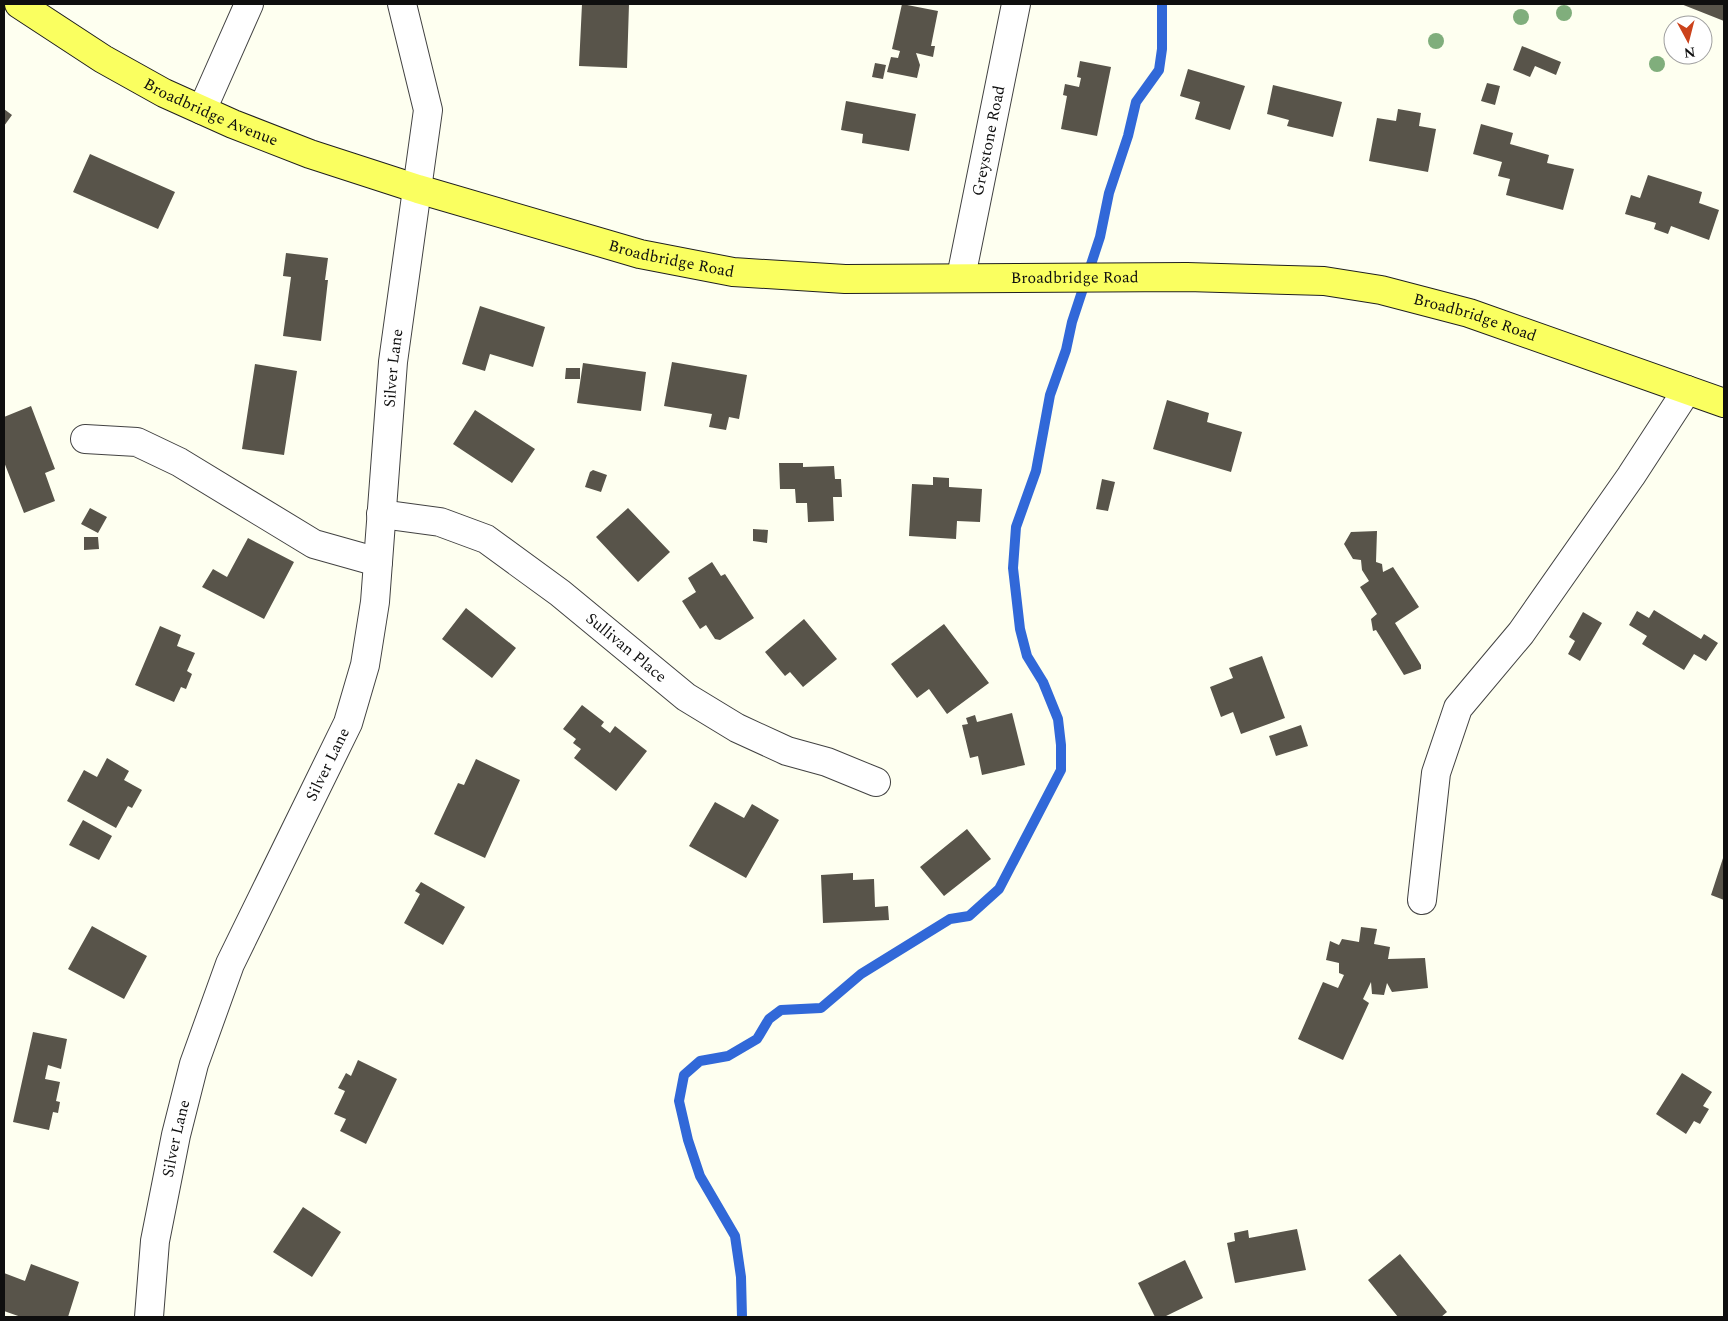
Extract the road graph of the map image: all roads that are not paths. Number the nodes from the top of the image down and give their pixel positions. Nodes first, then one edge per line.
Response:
1 (19, 4) edge
2 (249, 4) edge
3 (402, 4) edge
4 (1016, 4) edge
5 (202, 110) junction
6 (418, 189) junction
7 (960, 277) junction
8 (1687, 390) junction
9 (1724, 403) edge
10 (84, 438) dead end
11 (381, 514) junction
12 (378, 562) junction
13 (876, 782) dead end
14 (1422, 900) dead end
15 (149, 1317) edge

1 - 5 main road, Broadbridge Avenue
2 - 5 street
3 - 6 street, Silver Lane
4 - 7 street, Greystone Road
5 - 6 main road, Broadbridge Avenue
6 - 7 main road, Broadbridge Road
6 - 11 street, Silver Lane
7 - 8 main road, Broadbridge Road
8 - 9 main road, Broadbridge Road
8 - 14 street
10 - 12 street
11 - 12 street, Silver Lane
11 - 13 street, Sullivan Place
12 - 15 street, Silver Lane

